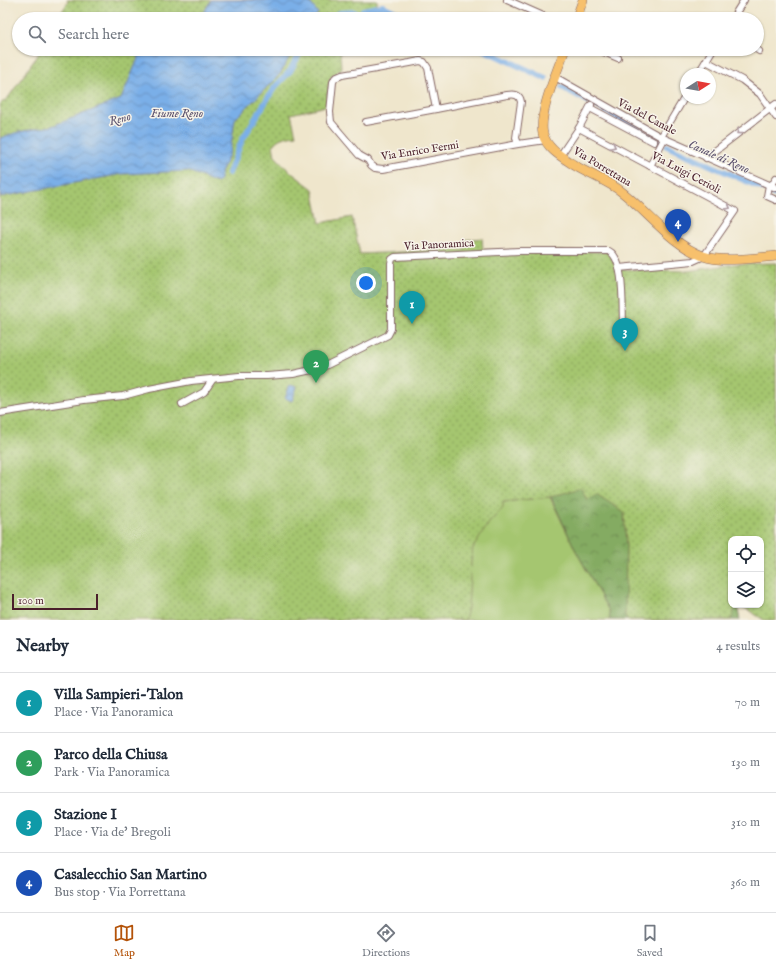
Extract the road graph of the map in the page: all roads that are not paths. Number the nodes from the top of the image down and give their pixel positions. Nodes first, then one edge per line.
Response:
1 (507, 0) edge
2 (583, 0) edge
3 (744, 0) edge
4 (534, 12) edge
5 (579, 12) edge
6 (736, 12) edge
7 (562, 56) edge
8 (613, 56) edge
9 (709, 56) edge
10 (618, 58) dead end
11 (706, 60) junction
12 (701, 68) edge
13 (555, 77) junction
14 (594, 101) junction
15 (681, 104) edge
16 (773, 106) edge
17 (590, 108) junction
18 (436, 109) junction
19 (776, 117) edge
20 (366, 122) dead end
21 (579, 128) junction
22 (662, 138) junction
23 (546, 140) junction
24 (654, 142) dead end
25 (518, 144) junction
26 (560, 156) junction
27 (706, 158) junction
28 (650, 166) junction
29 (776, 178) edge
30 (772, 186) edge
31 (776, 200) edge
32 (704, 256) junction
33 (776, 256) edge
34 (619, 268) junction
35 (623, 324) dead end
36 (213, 379) junction
37 (182, 404) dead end
38 (0, 413) edge

1 - 4 street
2 - 5 main road
3 - 6 street
7 - 13 main road
8 - 10 street
9 - 11 street
11 - 12 street
11 - 16 street
13 - 14 street, Via del Canale
13 - 23 main road
14 - 17 street
14 - 22 street, Via del Canale
15 - 22 street
16 - 19 street
16 -> 27 street
17 - 21 street
17 - 24 street
18 - 20 street
18 - 25 street
18 - 25 street, Via Enrico Fermi
21 - 26 street
21 -> 28 street, Via Luigi Cerioli
22 - 27 street, Via del Canale
22 - 28 street
23 - 25 street
23 - 26 main road, Via Porrettana
26 - 32 main road, Via Porrettana
27 - 30 street, Via del Canale
28 -> 32 street, Via Luigi Cerioli
29 - 30 street
30 - 31 street
32 - 33 main road, Via Porrettana
32 - 34 street
34 - 35 street
34 - 36 street, Via Panoramica
36 - 37 street
36 - 38 street, Via Panoramica

